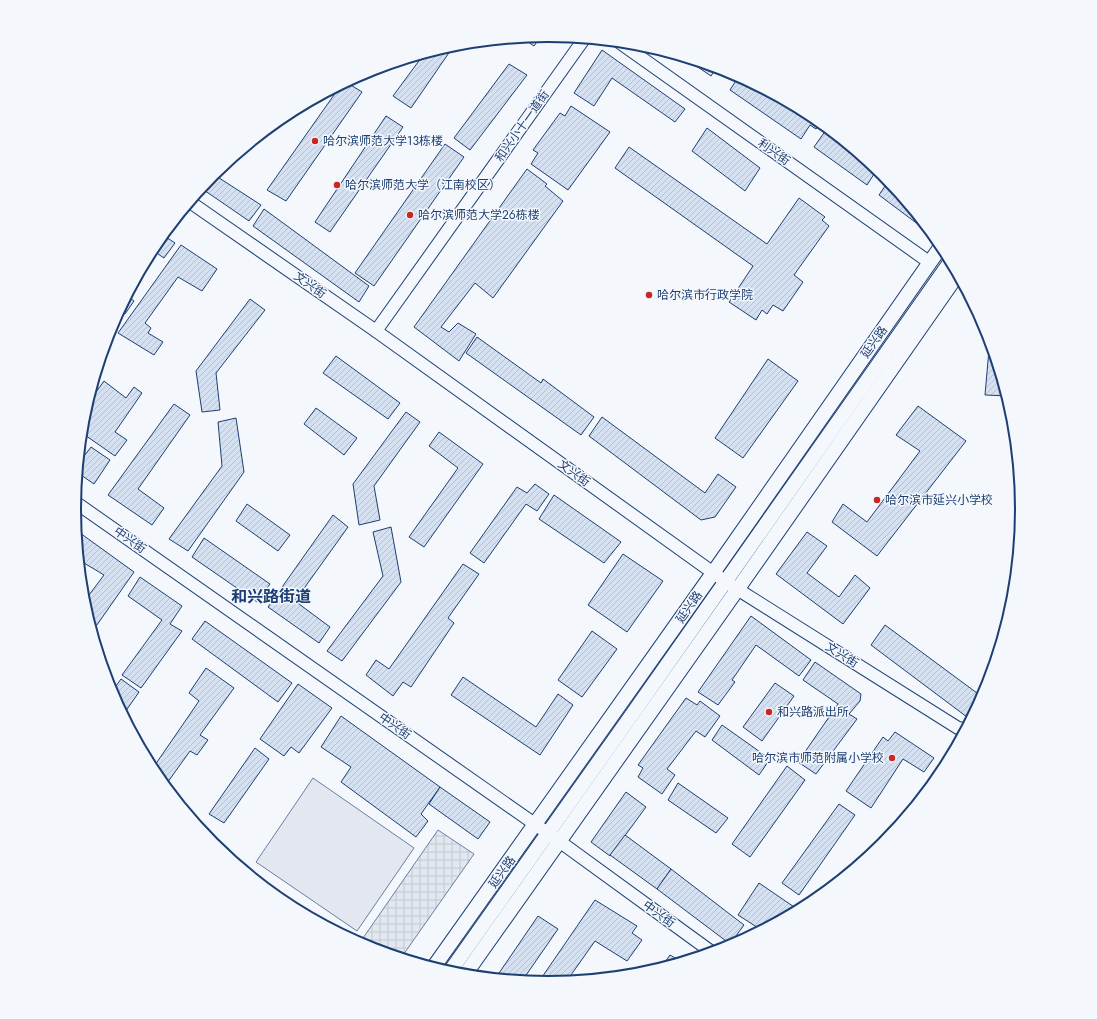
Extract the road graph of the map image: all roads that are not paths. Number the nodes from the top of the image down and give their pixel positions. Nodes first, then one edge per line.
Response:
1 (580, 43) edge
2 (629, 49) edge
3 (194, 205) edge
4 (938, 251) edge
5 (930, 262) junction
6 (947, 266) edge
7 (955, 279) edge
8 (376, 331) junction
9 (81, 506) edge
10 (713, 573) junction
11 (726, 582) junction
12 (738, 590) junction
13 (961, 729) edge
14 (535, 825) junction
15 (553, 837) junction
16 (707, 949) edge
17 (437, 963) edge
18 (453, 967) edge
19 (468, 970) edge

1 - 8 street, 和兴小十一道街
2 - 5 street, 利兴街
3 - 8 street, 文兴街
4 - 5 main road, 延兴路
5 - 10 main road, 延兴路
6 - 11 main road
7 - 12 main road
8 - 10 street, 文兴街
9 - 14 street, 中兴街
10 - 11 street, 文兴街
10 - 14 main road, 延兴路
11 - 12 street, 文兴街
11 - 15 main road
12 - 13 street, 文兴街
12 - 15 main road
14 - 15 street, 中兴街
14 - 17 main road, 延兴路
15 - 16 street, 中兴街
15 - 18 main road
15 - 19 main road

